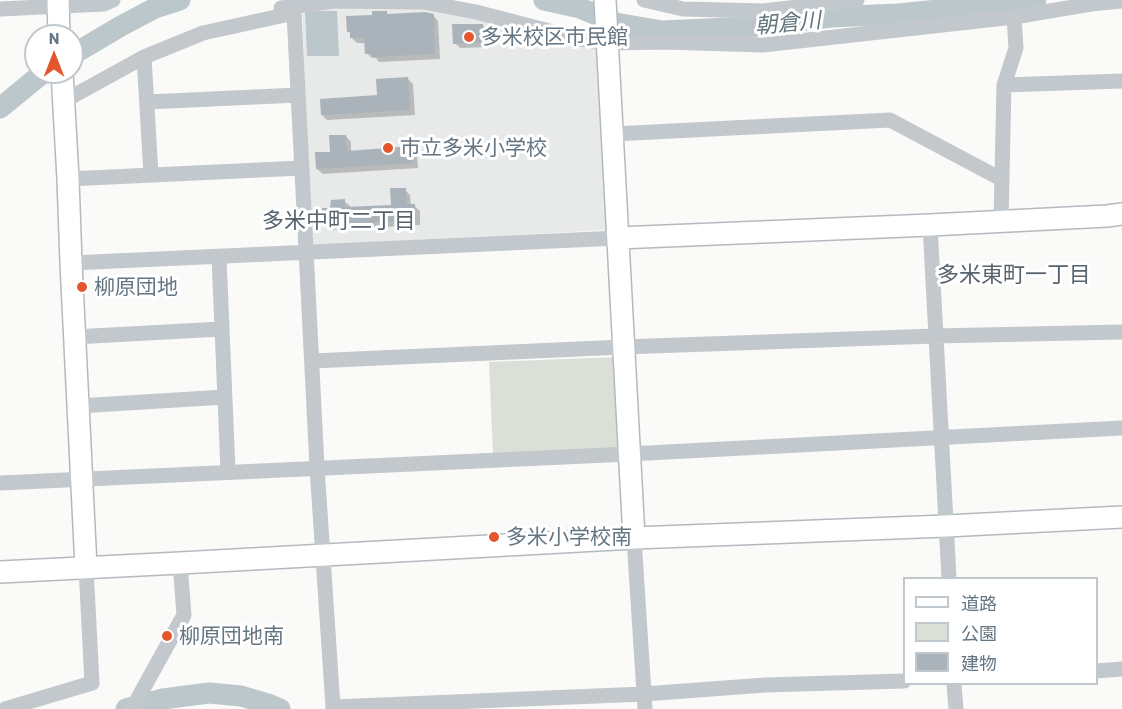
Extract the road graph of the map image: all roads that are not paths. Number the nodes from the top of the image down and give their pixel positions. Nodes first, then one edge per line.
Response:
1 (113, 0) edge
2 (605, 0) edge
3 (644, 0) edge
4 (857, 0) edge
5 (1122, 1) edge
6 (58, 3) edge
7 (0, 9) edge
8 (1014, 17) junction
9 (59, 24) edge
10 (203, 33) junction
11 (607, 41) junction
12 (144, 57) junction
13 (1122, 81) edge
14 (1004, 85) junction
15 (63, 87) edge
16 (298, 96) junction
17 (147, 102) junction
18 (612, 134) junction
19 (301, 168) junction
20 (151, 175) junction
21 (68, 179) junction
22 (1001, 179) junction
23 (1122, 214) edge
24 (1001, 221) junction
25 (930, 225) junction
26 (618, 238) junction
27 (306, 252) junction
28 (219, 257) junction
29 (71, 263) junction
30 (222, 329) junction
31 (1122, 332) edge
32 (935, 336) junction
33 (75, 337) junction
34 (623, 347) junction
35 (312, 361) junction
36 (225, 398) junction
37 (78, 406) junction
38 (1122, 428) edge
39 (942, 438) junction
40 (629, 453) junction
41 (317, 467) junction
42 (228, 471) junction
43 (82, 478) junction
44 (0, 483) edge
45 (1122, 517) edge
46 (946, 526) junction
47 (634, 538) junction
48 (323, 555) junction
49 (180, 563) junction
50 (86, 567) junction
51 (0, 572) edge
52 (949, 577) edge
53 (1122, 669) edge
54 (1098, 670) edge
55 (903, 681) edge
56 (954, 685) edge
57 (0, 696) edge
58 (644, 701) edge
59 (334, 708) edge
60 (3, 709) edge
61 (132, 709) edge
62 (956, 709) edge

1 - 6 street
2 - 11 street
3 - 4 street
5 - 8 street
6 - 7 street
6 - 9 street
8 - 11 street
8 - 14 street
10 - 11 street
10 - 12 street
10 - 16 street
11 - 18 street
12 - 15 street
12 - 17 street
13 - 14 street
14 - 22 street
15 - 21 street
16 - 17 street
16 - 19 street
17 - 20 street
18 - 22 street
18 - 26 street
19 - 20 street
19 - 27 street
20 - 21 street
21 - 29 street
22 - 24 street
23 - 24 street
24 - 25 street
25 - 26 street
25 - 32 street
26 - 27 street
26 - 34 street
27 - 28 street
27 - 35 street
28 - 29 street
28 - 30 street
29 - 33 street
30 - 33 street
30 - 36 street
31 - 32 street
32 - 34 street
32 - 39 street
33 - 37 street
34 - 35 street
34 - 40 street
35 - 41 street
36 - 37 street
36 - 42 street
37 - 43 street
38 - 39 street
39 - 40 street
39 - 46 street
40 - 41 street
40 - 47 street
41 - 42 street
41 - 48 street
42 - 43 street
43 - 44 street
43 - 50 street
45 - 46 street
46 - 47 street
46 - 52 street
47 - 48 street
47 - 58 street
48 - 49 street
48 - 59 street
49 - 50 street
49 - 61 street
50 - 51 street
50 - 60 street
53 - 54 street
55 - 58 street
56 - 62 street
57 - 60 street
58 - 59 street

